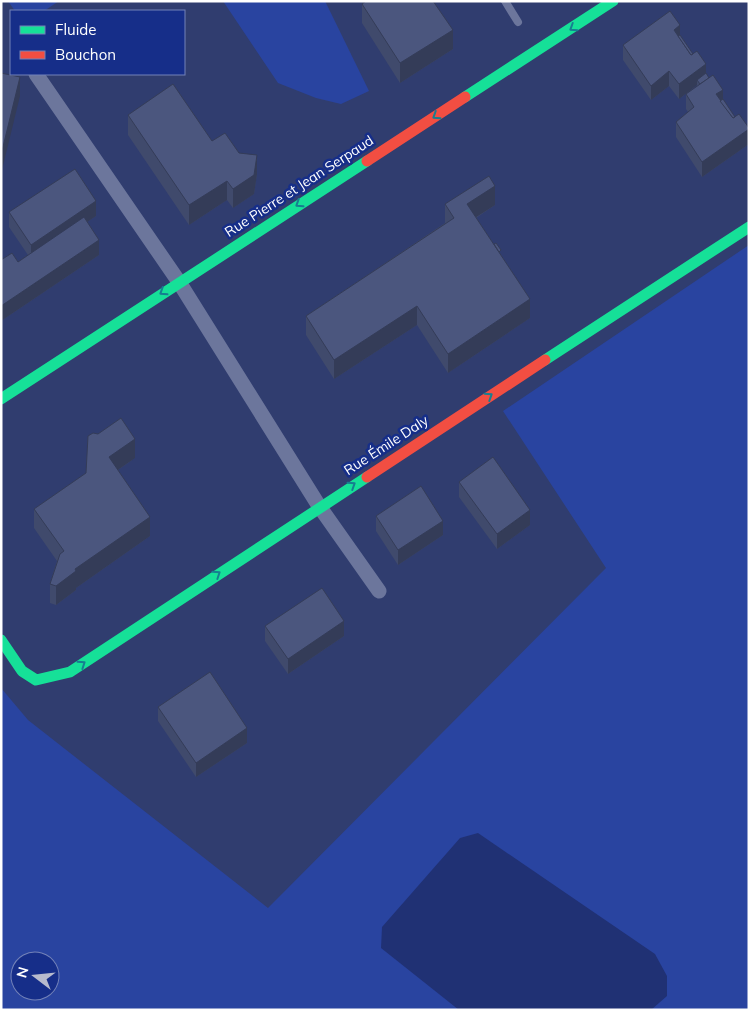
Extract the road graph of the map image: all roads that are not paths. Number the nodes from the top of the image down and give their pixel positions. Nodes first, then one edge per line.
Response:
1 (505, 1) edge
2 (614, 1) edge
3 (518, 22) dead end
4 (37, 75) edge
5 (749, 227) edge
6 (179, 282) junction
7 (1, 399) edge
8 (319, 506) junction
9 (378, 591) dead end
10 (1, 640) edge

1 - 3 lane
2 -> 6 street, Rue Pierre et Jean Serpaud
4 - 6 street
8 -> 5 street, Rue Émile Daly
6 -> 7 street, Rue Pierre et Jean Serpaud
6 - 8 street
8 - 9 street
10 -> 8 street, Rue Émile Daly

